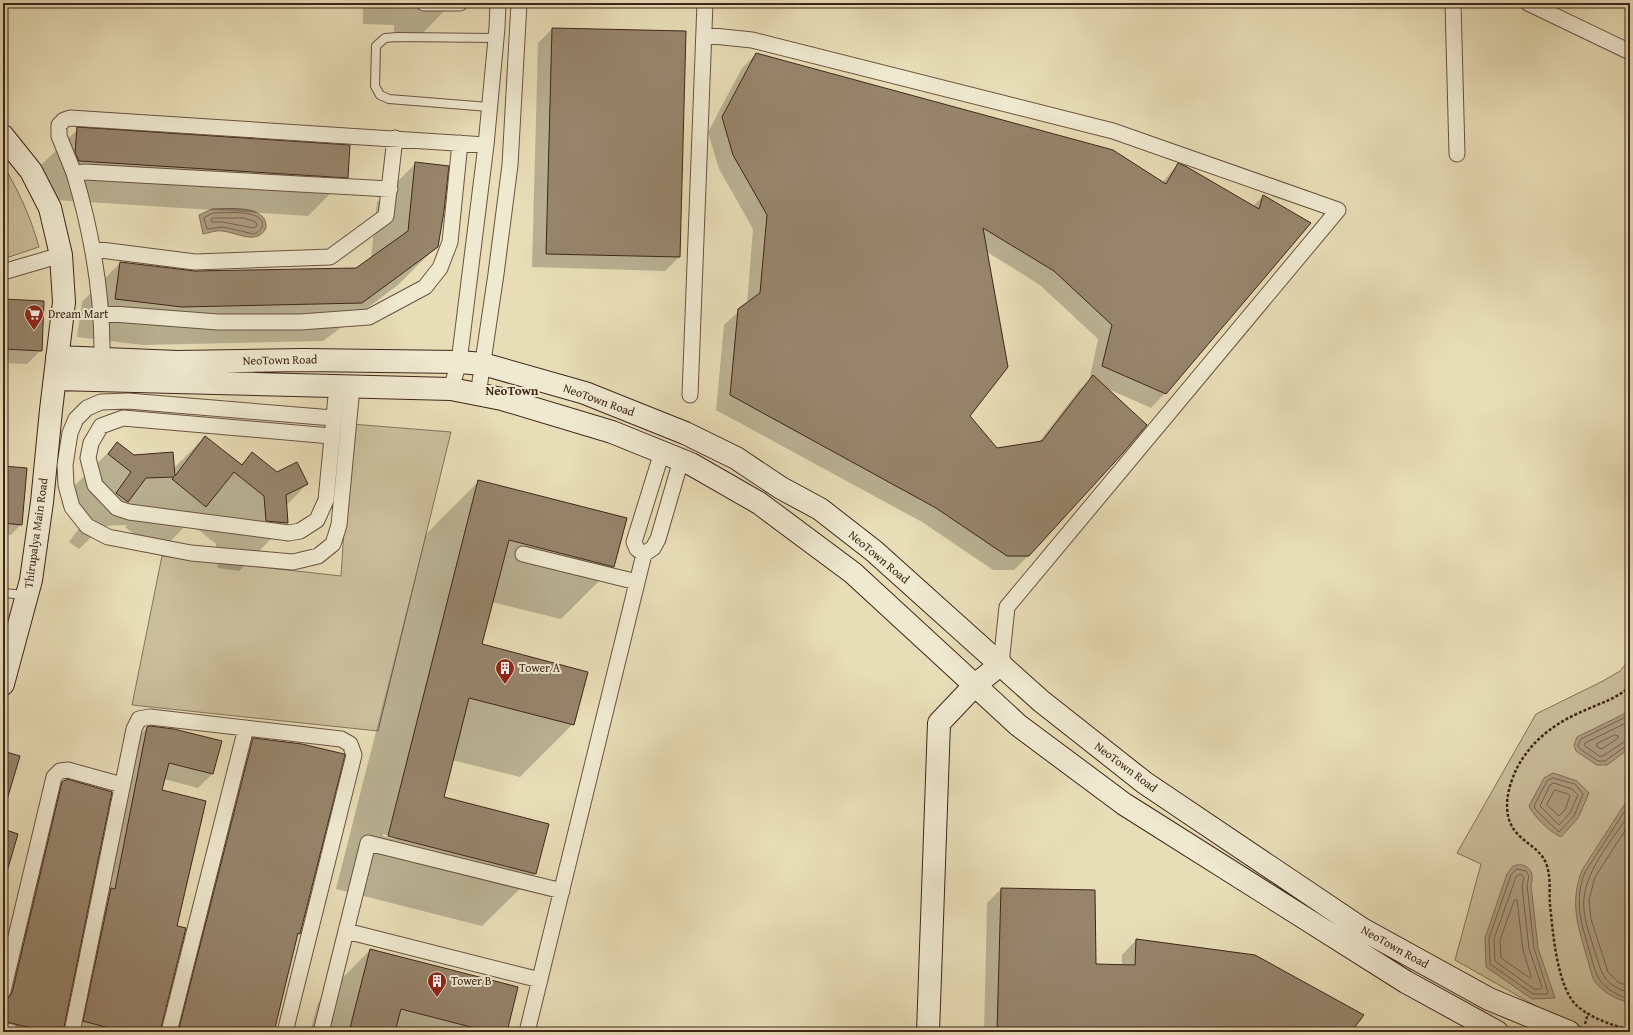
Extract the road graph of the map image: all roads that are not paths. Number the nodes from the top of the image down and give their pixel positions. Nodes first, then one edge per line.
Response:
1 (424, 3) edge
2 (460, 3) edge
3 (498, 3) edge
4 (519, 3) edge
5 (705, 3) edge
6 (1453, 3) edge
7 (1528, 3) edge
8 (704, 35) junction
9 (496, 38) junction
10 (1630, 52) edge
11 (489, 107) junction
12 (3, 136) edge
13 (395, 138) junction
14 (464, 143) junction
15 (486, 145) junction
16 (1457, 154) dead end
17 (74, 173) junction
18 (390, 188) junction
19 (93, 249) junction
20 (60, 255) junction
21 (3, 272) edge
22 (100, 313) junction
23 (97, 353) junction
24 (57, 357) junction
25 (459, 362) junction
26 (483, 364) junction
27 (55, 379) junction
28 (344, 387) junction
29 (451, 389) junction
30 (478, 395) junction
31 (690, 395) dead end
32 (333, 418) junction
33 (331, 436) junction
34 (671, 456) junction
35 (523, 554) dead end
36 (644, 554) junction
37 (638, 582) junction
38 (3, 593) edge
39 (27, 594) junction
40 (8, 650) edge
41 (1000, 664) junction
42 (3, 684) edge
43 (974, 685) junction
44 (246, 728) junction
45 (122, 785) junction
46 (562, 891) junction
47 (346, 931) junction
48 (540, 980) junction
49 (3, 992) edge
50 (3, 1030) edge
51 (12, 1032) edge
52 (72, 1032) edge
53 (169, 1032) edge
54 (285, 1032) edge
55 (321, 1032) edge
56 (527, 1032) edge
57 (928, 1032) edge
58 (1497, 1032) edge
59 (1569, 1032) edge

1 - 2 street
3 - 9 street
4 - 26 street
5 - 8 street
6 - 16 street
7 - 10 street
8 - 31 street
8 - 41 street
9 - 11 street
9 - 11 lane
11 - 15 street
12 - 20 street, Thirupalya Main Road
13 - 14 street
13 - 17 street
13 - 18 street
14 - 15 street
14 - 22 street
15 - 25 street
17 - 18 street
17 - 19 street
18 - 19 street
19 - 22 street
20 - 21 street
20 - 24 street, Thirupalya Main Road
22 - 23 street
23 - 24 street, NeoTown Road
23 - 25 street, NeoTown Road
24 - 27 street, Thirupalya Main Road
25 - 26 street, NeoTown Road
25 - 29 street
26 - 30 street
26 - 41 street, NeoTown Road
27 - 28 street, NeoTown Road
27 - 39 street, Thirupalya Main Road
28 - 29 street, NeoTown Road
28 - 32 street
28 - 32 street
29 - 30 street, NeoTown Road
30 - 34 street, NeoTown Road
32 - 33 street
33 - 33 street
34 - 36 street
34 - 36 street
34 - 43 street, NeoTown Road
35 - 37 street
36 - 37 street
37 - 46 street
38 - 39 lane
39 - 40 street, Thirupalya Main Road
40 - 42 street, Thirupalya Main Road
41 - 43 street
41 - 59 street, NeoTown Road
43 - 57 street
43 - 58 street, NeoTown Road
44 - 45 street
44 - 53 street
44 - 54 street
45 - 49 street
45 - 52 street
46 - 47 street
46 - 48 street
47 - 48 street
47 - 55 street
48 - 56 street
50 - 51 street

